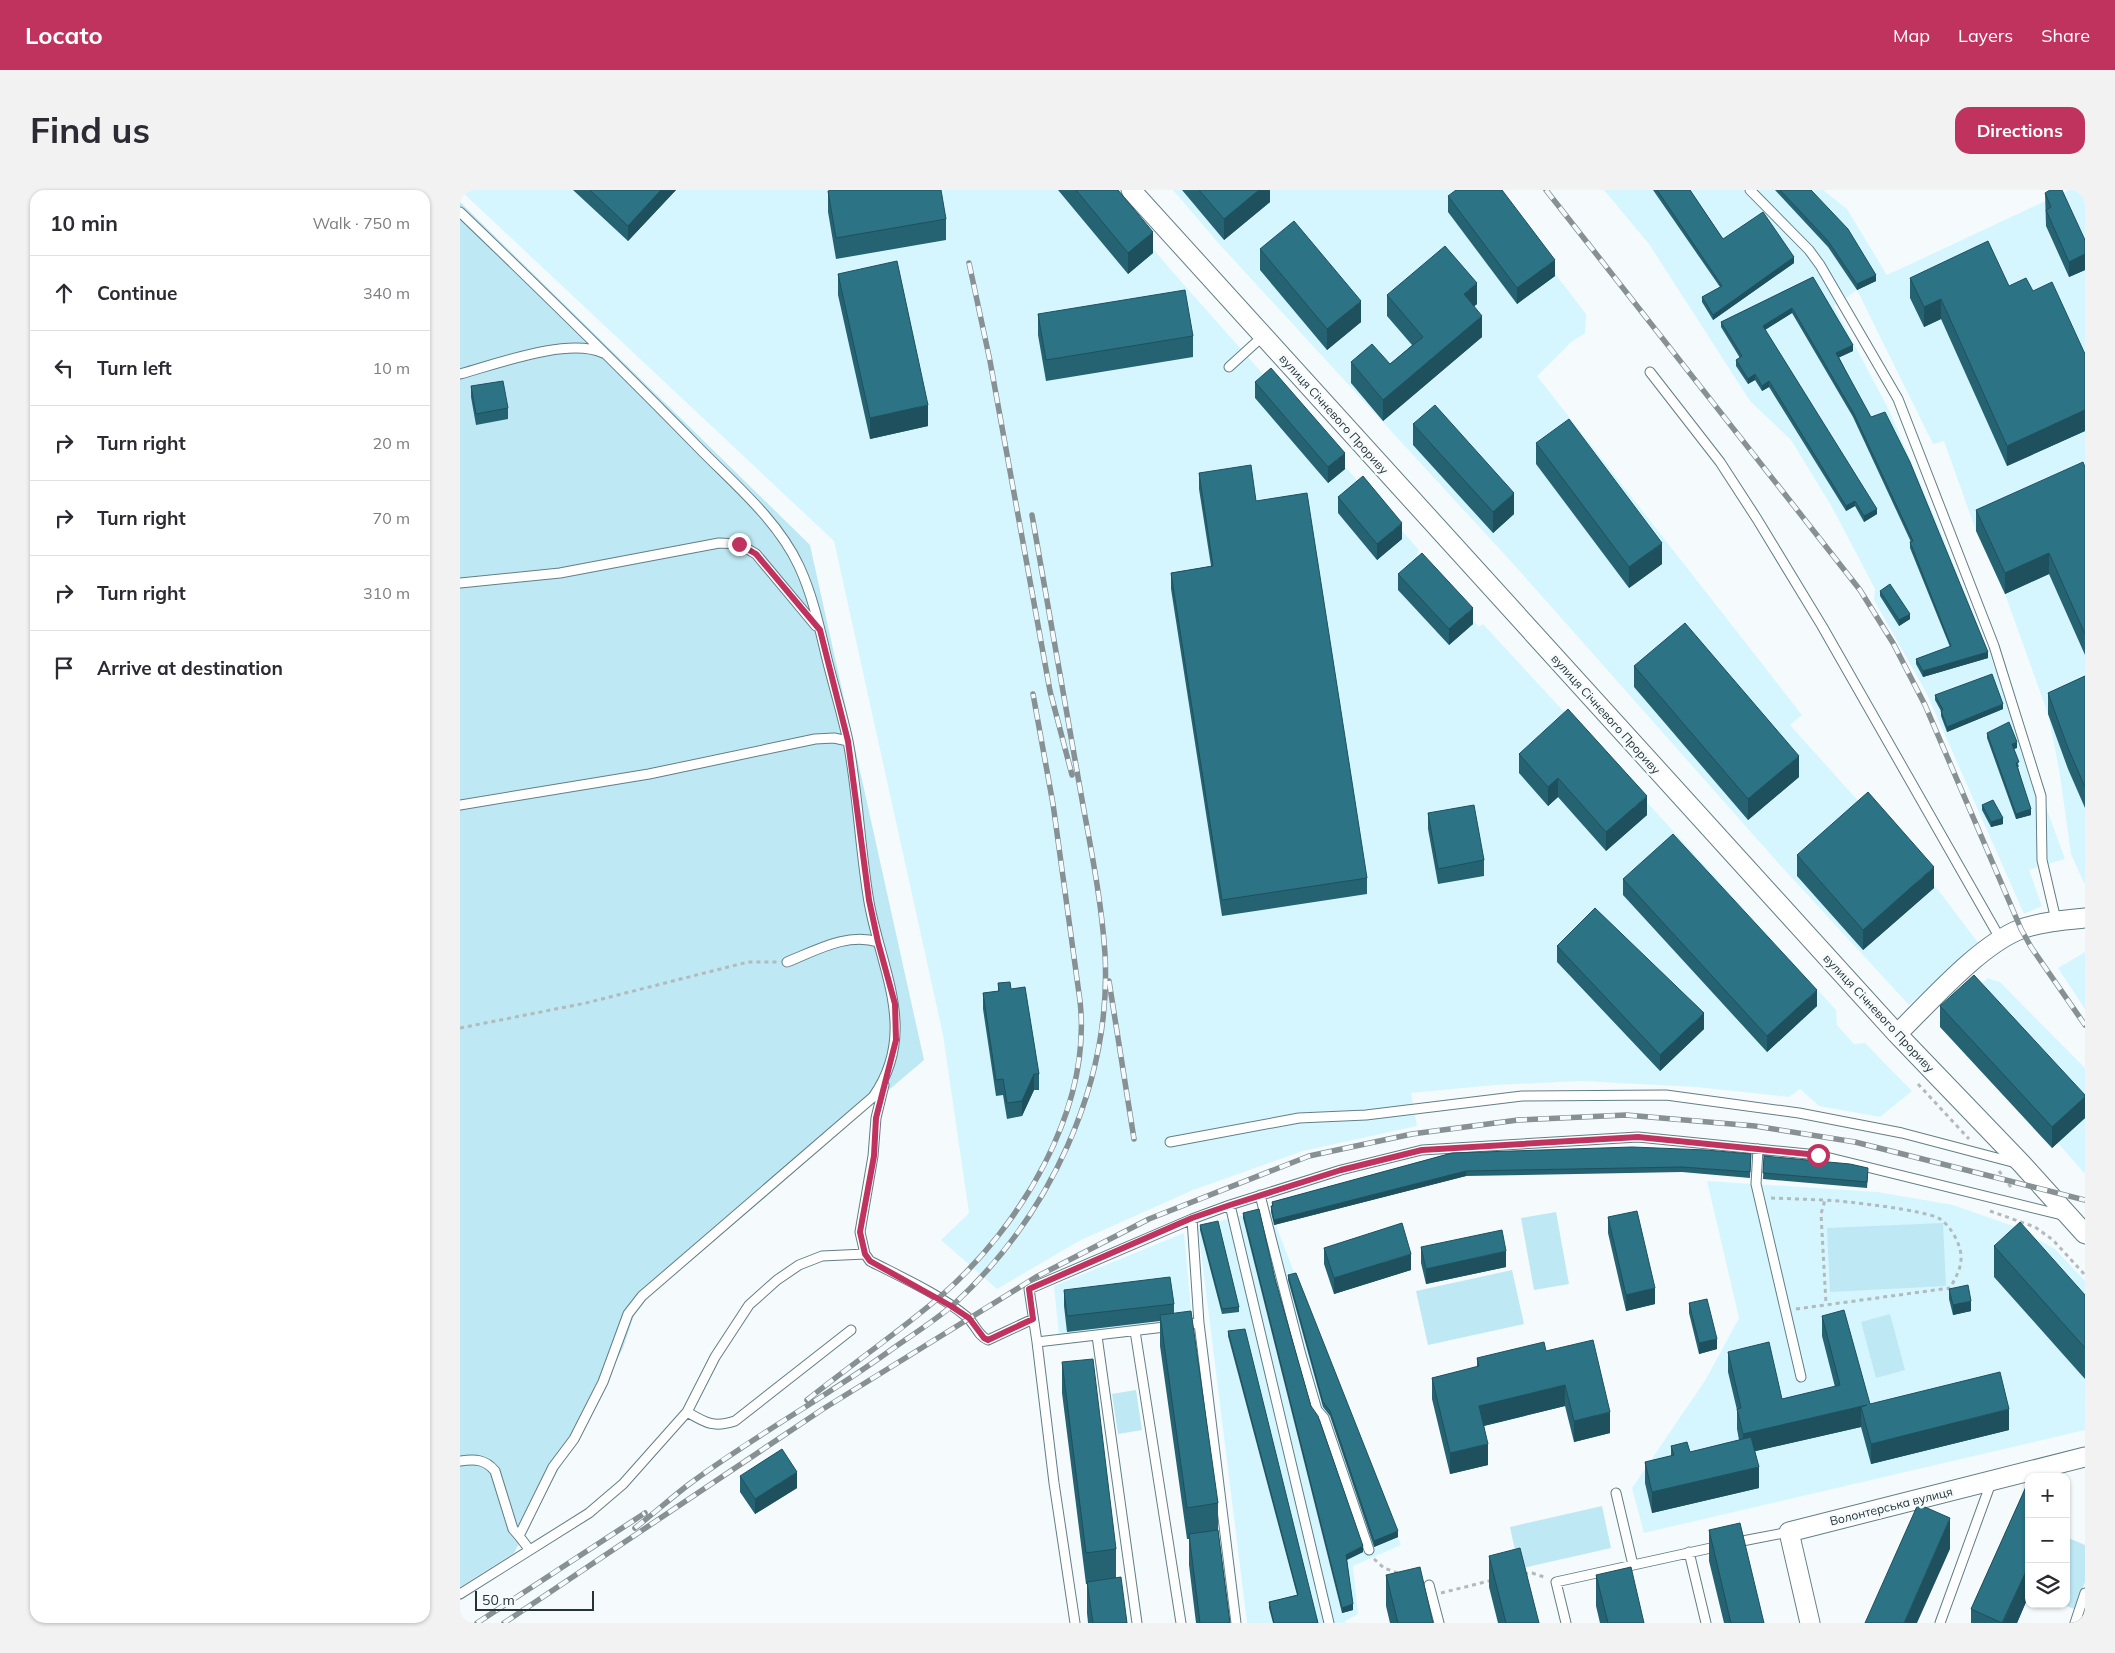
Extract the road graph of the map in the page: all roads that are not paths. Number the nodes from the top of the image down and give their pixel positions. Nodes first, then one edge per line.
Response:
1 (1131, 190) edge
2 (1750, 190) edge
3 (460, 212) edge
4 (1263, 336) junction
5 (609, 355) junction
6 (1229, 368) dead end
7 (1650, 372) dead end
8 (460, 374) edge
9 (460, 583) edge
10 (820, 630) junction
11 (848, 741) junction
12 (460, 805) edge
13 (2085, 918) edge
14 (2056, 920) junction
15 (2000, 940) junction
16 (878, 942) junction
17 (787, 962) road end
18 (1897, 1034) junction
19 (885, 1080) junction
20 (1170, 1142) dead end
21 (1758, 1149) junction
22 (2021, 1164) junction
23 (1260, 1195) junction
24 (1230, 1205) junction
25 (1192, 1218) junction
26 (2071, 1218) junction
27 (2085, 1234) edge
28 (865, 1254) junction
29 (1033, 1319) junction
30 (1199, 1323) junction
31 (851, 1330) dead end
32 (1135, 1331) junction
33 (1098, 1336) junction
34 (1037, 1342) junction
35 (1801, 1376) dead end
36 (687, 1412) junction
37 (2085, 1457) edge
38 (460, 1461) edge
39 (1992, 1480) junction
40 (1616, 1493) dead end
41 (1789, 1532) junction
42 (519, 1536) junction
43 (529, 1549) junction
44 (1368, 1550) road end
45 (1689, 1552) junction
46 (1633, 1565) junction
47 (1429, 1584) dead end
48 (2085, 1593) edge
49 (460, 1594) edge
50 (1076, 1623) edge
51 (1137, 1623) edge
52 (1181, 1623) edge
53 (1236, 1623) edge
54 (1329, 1623) edge
55 (1439, 1623) edge
56 (1566, 1623) edge
57 (1706, 1623) edge
58 (1810, 1623) edge
59 (1940, 1623) edge
60 (2075, 1623) edge

1 - 4 street, вулиця Січневого Прориву
2 - 14 lane
3 - 5 lane
4 - 6 lane
4 - 18 street, вулиця Січневого Прориву
5 - 8 lane
5 - 10 lane
7 - 15 lane
9 - 10 lane
10 - 11 lane
11 - 12 lane
11 - 16 lane
13 - 14 street
14 - 15 street
15 - 18 street
16 - 17 lane
16 - 19 lane
18 - 22 street, вулиця Січневого Прориву
19 - 28 lane
19 - 42 lane
20 - 22 lane
21 - 23 lane
21 - 26 lane
21 - 35 lane
22 - 26 street, вулиця Січневого Прориву
23 - 24 lane
23 - 44 lane
24 - 25 lane
24 - 54 lane
25 - 29 lane
25 - 30 lane
26 - 27 street, вулиця Січневого Прориву
28 - 29 lane
28 - 36 lane
29 - 34 lane
30 - 32 lane
30 - 53 lane
31 - 36 lane
32 - 33 lane
32 - 52 lane
33 - 34 lane
33 - 51 lane
34 - 50 lane
36 - 43 lane
37 - 39 street, Волонтерська вулиця
38 - 42 lane
39 - 41 street, Волонтерська вулиця
39 - 59 lane
40 - 46 lane
41 - 45 lane
41 - 58 street
42 - 43 lane
43 - 49 lane
45 - 46 lane
45 - 57 lane
46 - 56 lane
47 - 55 lane
48 - 60 lane

